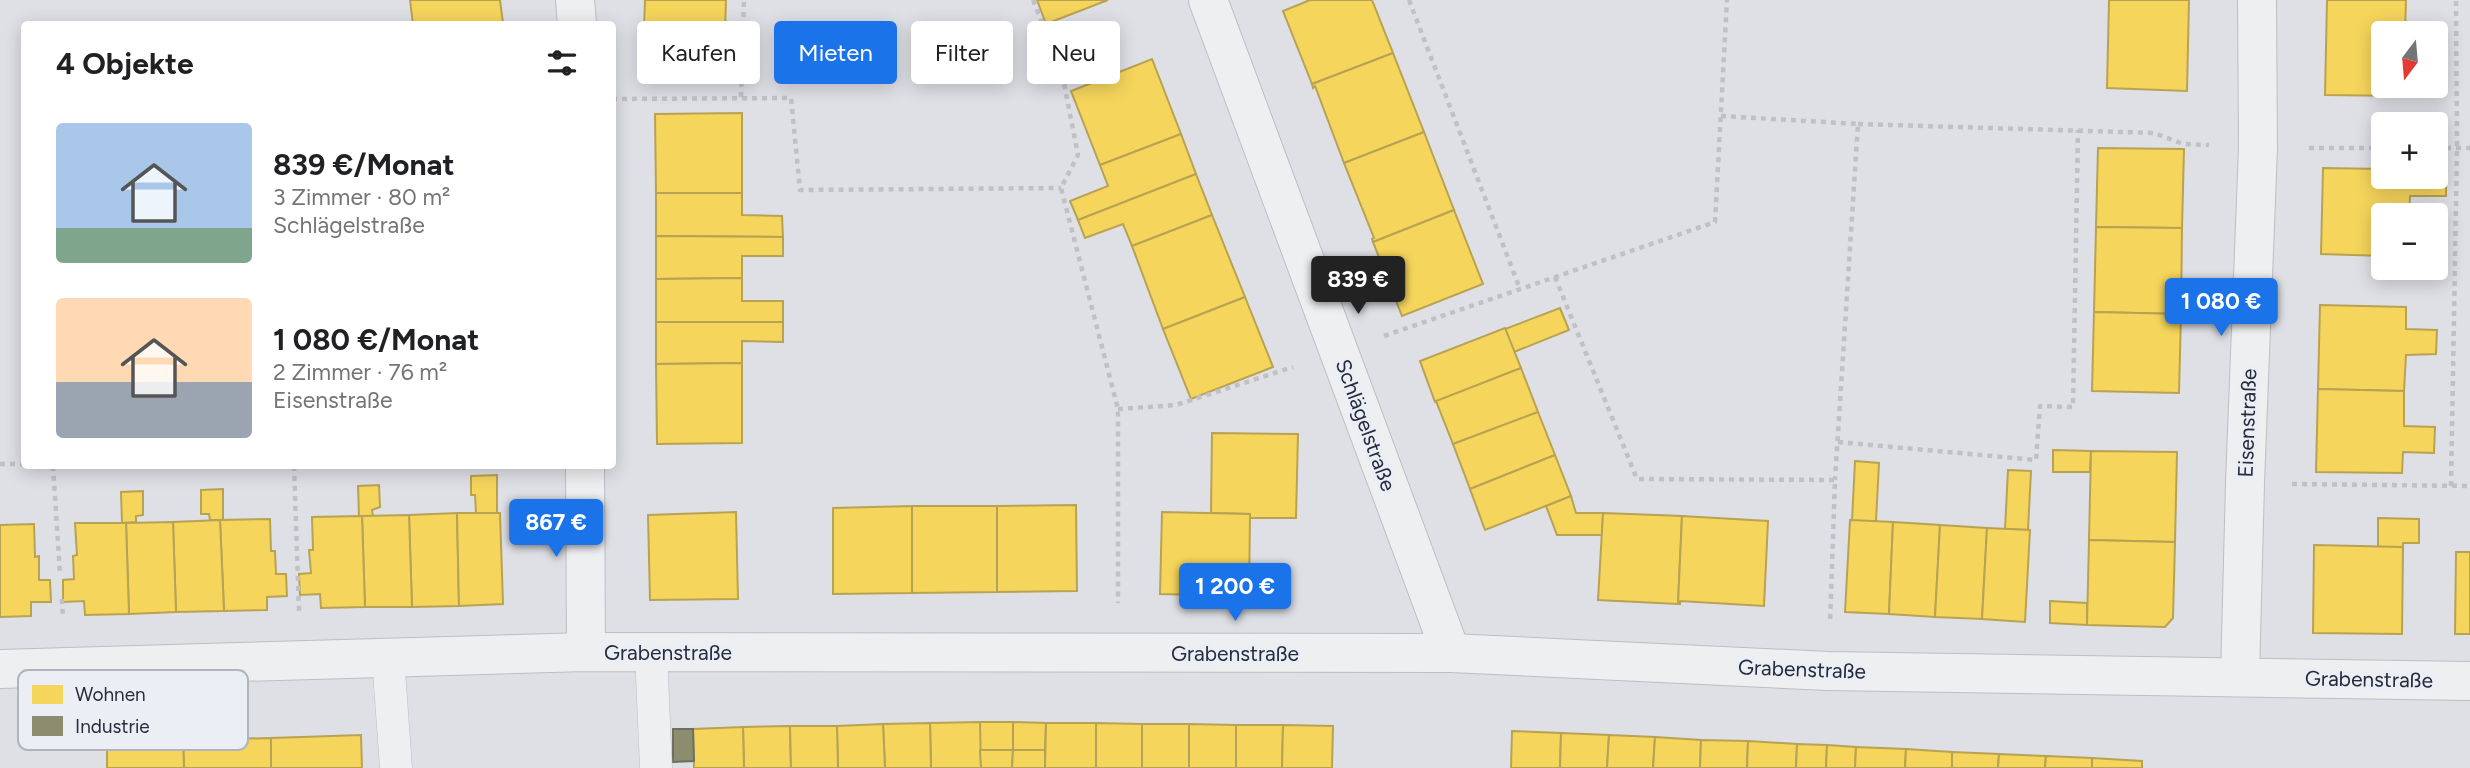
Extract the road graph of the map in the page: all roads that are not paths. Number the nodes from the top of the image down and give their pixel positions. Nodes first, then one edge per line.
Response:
1 (575, 0) edge
2 (1208, 0) edge
3 (2257, 0) edge
4 (577, 21) edge
5 (585, 469) edge
6 (586, 652) junction
7 (651, 652) junction
8 (1451, 653) junction
9 (388, 657) junction
10 (0, 669) edge
11 (2241, 677) junction
12 (2470, 681) edge
13 (396, 768) edge
14 (656, 768) edge

1 - 4 street
2 - 8 street, Schlägelstraße
3 - 11 street, Eisenstraße
5 - 6 street
6 - 7 street, Grabenstraße
6 - 9 street, Grabenstraße
7 - 8 street, Grabenstraße
7 - 14 lane
8 - 11 street, Grabenstraße
9 - 10 street, Grabenstraße
9 - 13 lane
11 - 12 street, Grabenstraße

